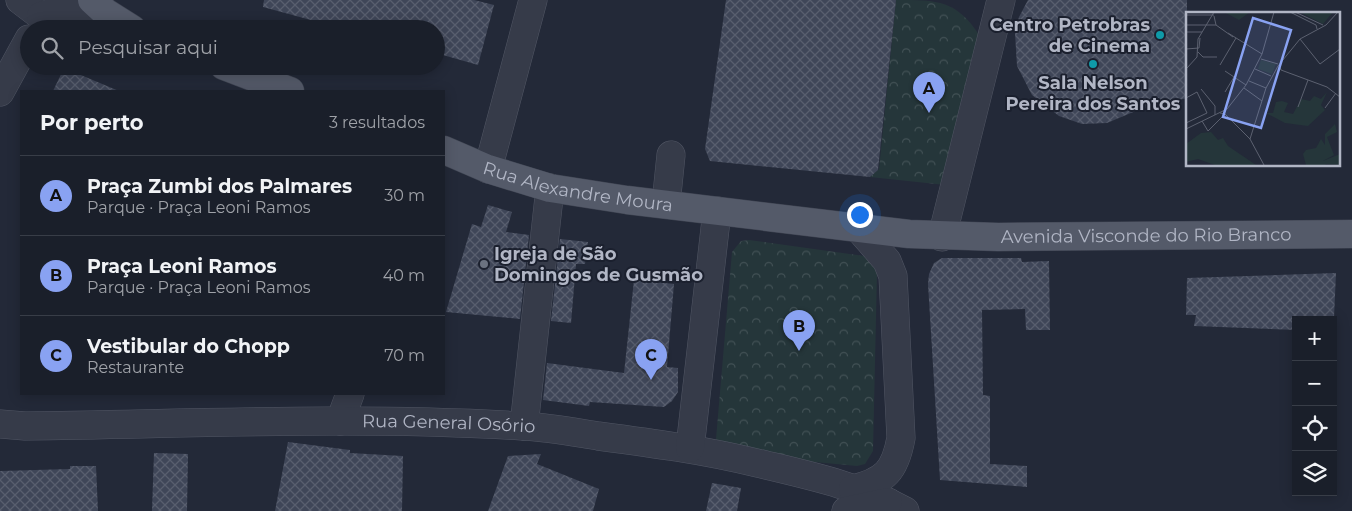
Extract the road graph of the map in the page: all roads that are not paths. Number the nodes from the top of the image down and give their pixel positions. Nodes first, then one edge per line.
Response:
1 (533, 0) edge
2 (1001, 0) edge
3 (99, 6) edge
4 (33, 17) edge
5 (119, 20) edge
6 (20, 47) edge
7 (248, 75) edge
8 (287, 90) edge
9 (0, 92) edge
10 (445, 150) edge
11 (671, 155) dead end
12 (488, 168) junction
13 (550, 188) junction
14 (666, 204) junction
15 (717, 211) junction
16 (860, 230) junction
17 (1352, 234) edge
18 (942, 237) junction
19 (350, 395) edge
20 (340, 422) junction
21 (0, 424) edge
22 (524, 426) junction
23 (690, 448) junction
24 (849, 500) edge
25 (897, 507) edge

1 - 12 street
2 - 18 street
3 - 4 street
3 - 5 main road
6 - 9 street
7 - 8 main road
10 - 12 main road, Rua Alexandre Moura
11 - 14 street
12 - 13 main road, Rua Alexandre Moura
13 - 14 main road, Rua Alexandre Moura
13 - 22 street
14 - 15 main road, Rua Alexandre Moura
15 - 16 main road, Rua Alexandre Moura
15 - 23 street
16 - 18 main road, Avenida Visconde do Rio Branco
16 - 24 street
17 - 18 main road, Avenida Visconde do Rio Branco
19 - 20 street
20 - 21 street, Rua General Osório
20 - 22 street, Rua General Osório
22 - 23 street, Rua General Osório
23 - 24 street, Rua General Osório
24 - 25 street, Rua General Osório

